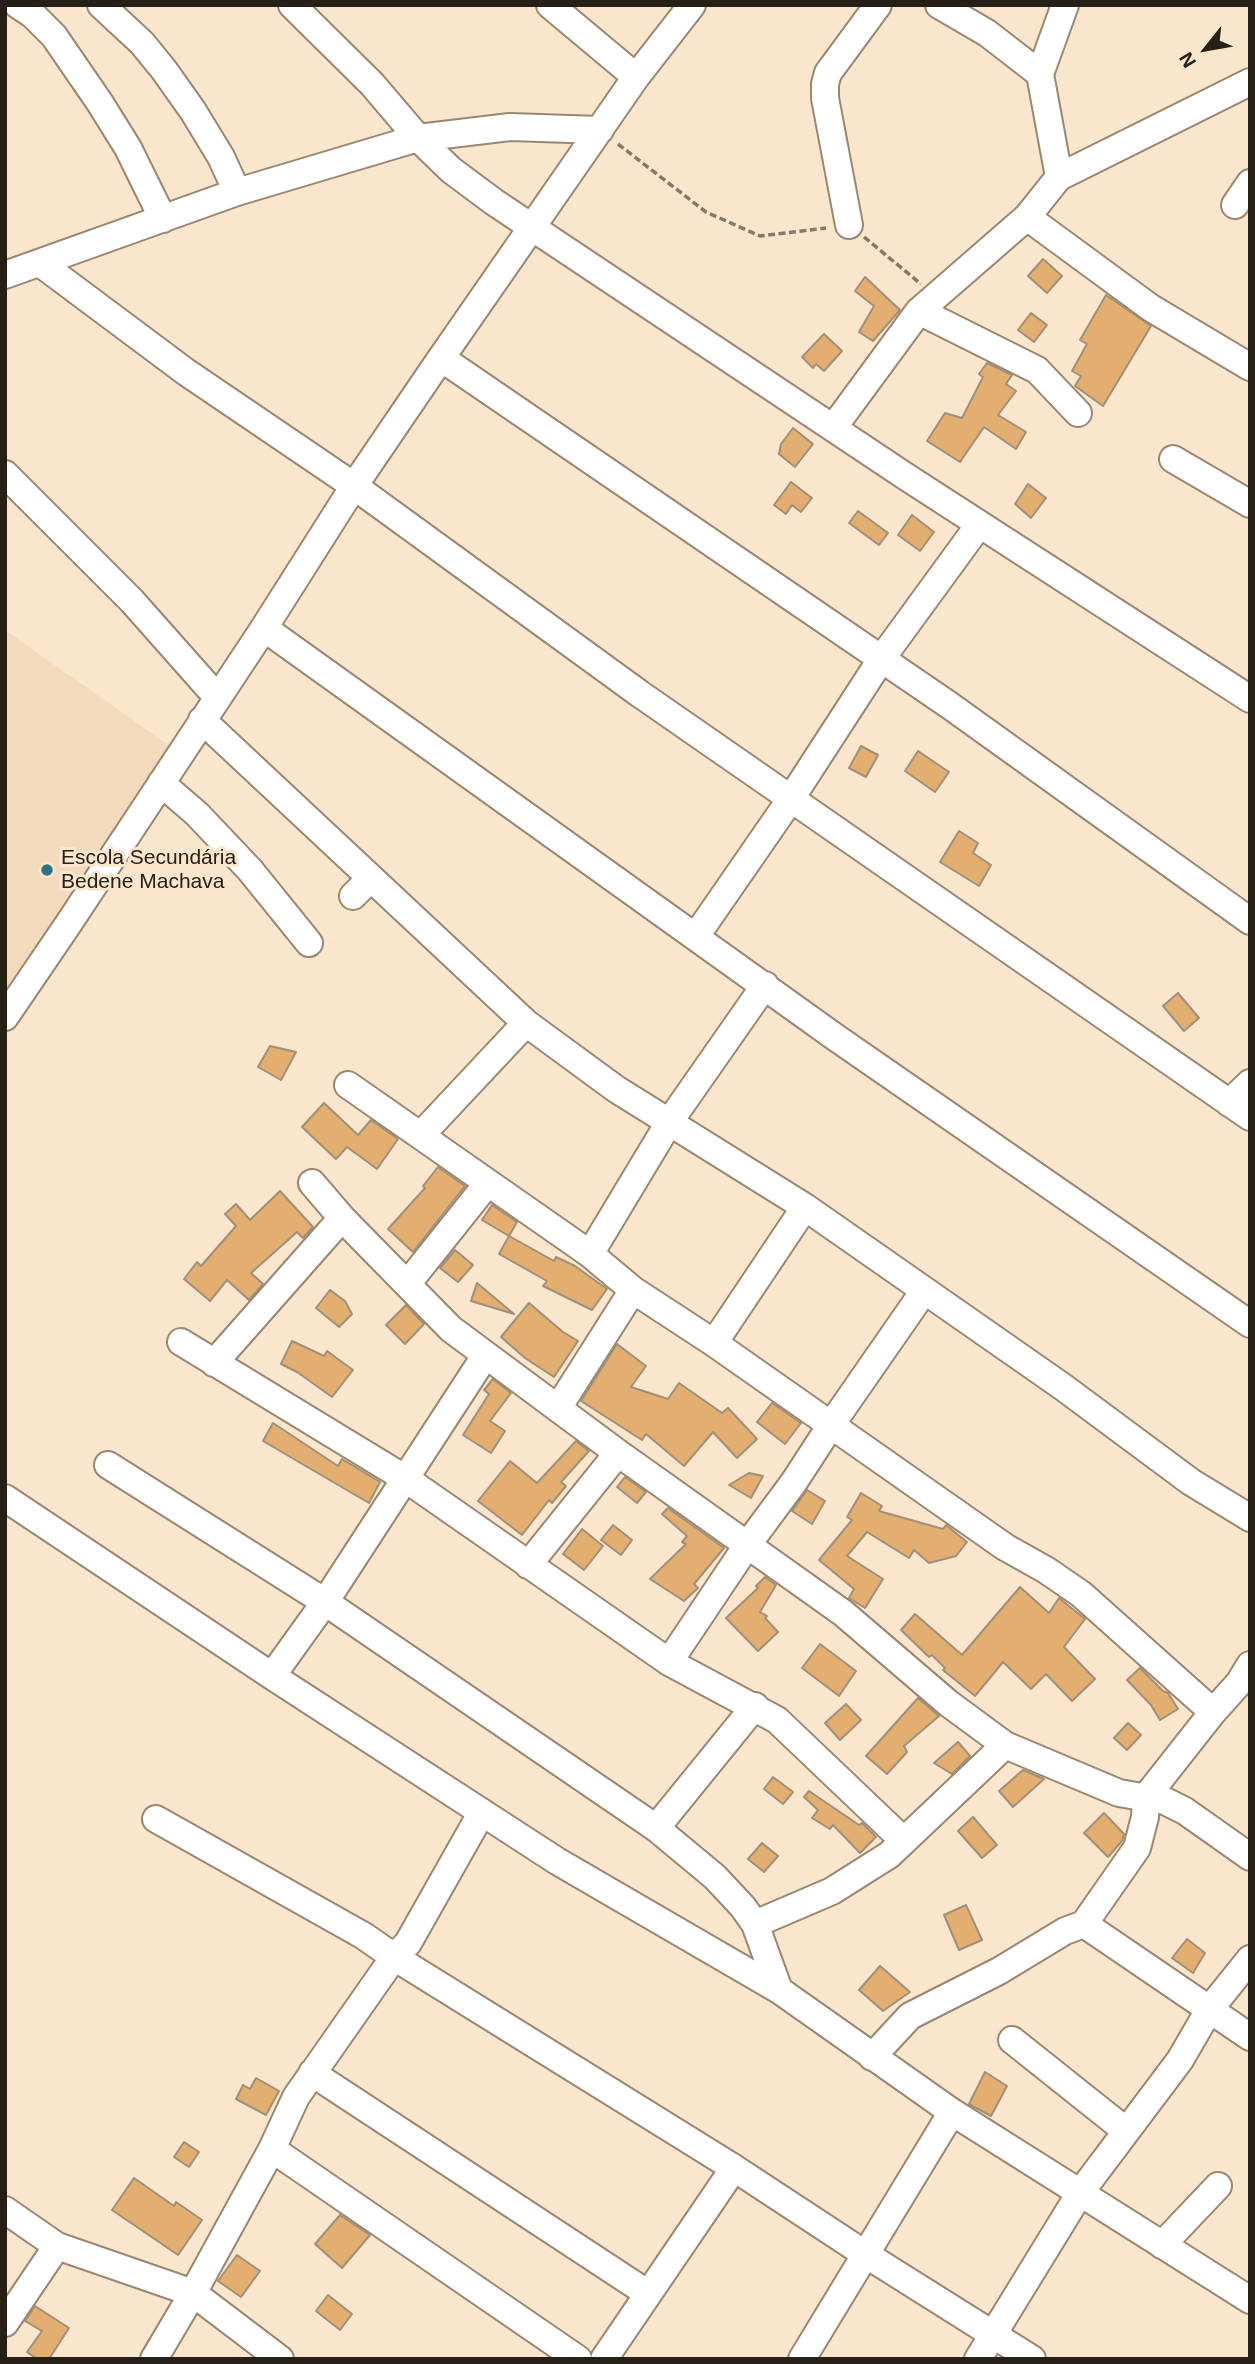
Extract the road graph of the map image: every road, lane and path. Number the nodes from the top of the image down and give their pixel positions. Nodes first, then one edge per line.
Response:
1 (18, 5) edge
2 (101, 5) edge
3 (292, 5) edge
4 (550, 5) edge
5 (692, 5) edge
6 (878, 5) edge
7 (939, 5) edge
8 (1065, 5) edge
9 (1040, 74) junction
10 (636, 77) junction
11 (1250, 82) edge
12 (600, 130) junction
13 (418, 138) junction
14 (1059, 177) junction
15 (1250, 183) edge
16 (237, 192) junction
17 (1235, 205) dead end
18 (1027, 217) junction
19 (163, 219) junction
20 (849, 225) junction
21 (533, 229) junction
22 (40, 262) junction
23 (5, 275) edge
24 (927, 304) junction
25 (441, 358) junction
26 (1250, 366) edge
27 (1078, 413) dead end
28 (833, 428) junction
29 (1173, 459) dead end
30 (5, 474) edge
31 (354, 486) junction
32 (1250, 504) edge
33 (979, 525) junction
34 (264, 628) junction
35 (882, 658) junction
36 (217, 697) junction
37 (1250, 699) edge
38 (202, 720) junction
39 (161, 783) junction
40 (790, 800) junction
41 (1250, 921) edge
42 (696, 936) junction
43 (309, 943) dead end
44 (765, 985) junction
45 (5, 1017) edge
46 (527, 1023) junction
47 (1250, 1083) edge
48 (348, 1085) dead end
49 (1239, 1110) edge
50 (670, 1121) junction
51 (421, 1135) junction
52 (312, 1183) dead end
53 (487, 1184) junction
54 (805, 1207) junction
55 (342, 1218) junction
56 (590, 1254) junction
57 (408, 1283) junction
58 (633, 1290) junction
59 (924, 1291) junction
60 (1250, 1324) edge
61 (181, 1342) dead end
62 (714, 1343) junction
63 (485, 1356) junction
64 (214, 1363) junction
65 (558, 1408) junction
66 (831, 1425) junction
67 (618, 1454) junction
68 (108, 1465) dead end
69 (406, 1479) junction
70 (5, 1497) edge
71 (1250, 1518) edge
72 (748, 1545) junction
73 (528, 1565) junction
74 (326, 1602) junction
75 (669, 1662) junction
76 (272, 1676) junction
77 (1246, 1680) edge
78 (755, 1706) junction
79 (1213, 1712) junction
80 (1004, 1745) junction
81 (1146, 1797) junction
82 (482, 1812) junction
83 (156, 1819) dead end
84 (656, 1828) junction
85 (904, 1841) junction
86 (1250, 1857) edge
87 (755, 1924) junction
88 (1084, 1924) junction
89 (394, 1957) junction
90 (1250, 1959) edge
91 (779, 1990) junction
92 (1209, 2010) junction
93 (1250, 2037) edge
94 (1012, 2040) dead end
95 (872, 2057) junction
96 (312, 2073) junction
97 (952, 2112) junction
98 (1125, 2130) junction
99 (272, 2149) junction
100 (734, 2168) junction
101 (1218, 2186) dead end
102 (1080, 2193) junction
103 (5, 2210) edge
104 (1163, 2245) junction
105 (57, 2246) junction
106 (865, 2254) junction
107 (193, 2293) junction
108 (647, 2293) junction
109 (1250, 2300) edge
110 (5, 2323) edge
111 (993, 2334) junction
112 (154, 2359) edge
113 (279, 2359) edge
114 (578, 2359) edge
115 (604, 2359) edge
116 (802, 2359) edge
117 (978, 2359) edge
118 (1032, 2359) edge

1 - 19 street
2 - 16 street
3 - 13 street
4 - 10 street
5 - 10 street
6 - 20 street
7 - 9 street
8 - 9 street
9 - 14 street
10 - 12 street
11 - 14 street
12 - 13 street
12 - 20 path
12 - 21 street
13 - 16 street
13 - 21 street
14 - 18 street
15 - 17 street
16 - 19 street
18 - 24 street
18 - 26 street
19 - 22 street
20 - 24 path
21 - 25 street
21 - 28 street
22 - 23 street
22 - 31 street
24 - 27 street
24 - 28 street
25 - 31 street
25 - 35 street
28 - 33 street
29 - 32 street
30 - 36 street
31 - 34 street
31 - 40 street
33 - 35 street
33 - 37 street
34 - 36 street
34 - 42 street
35 - 40 street
35 - 41 street
36 - 38 street
38 - 39 street
38 - 46 street
39 - 43 street
39 - 45 street
40 - 42 street
40 - 49 street
42 - 44 street
44 - 50 street
44 - 60 street
46 - 50 street
46 - 51 street
47 - 49 street
48 - 51 street
50 - 54 street
50 - 56 street
51 - 53 street
52 - 55 street
53 - 56 street
53 - 57 street
54 - 59 street
54 - 62 street
55 - 57 street
55 - 64 street
56 - 58 street
57 - 63 street
58 - 62 street
58 - 65 street
59 - 66 street
59 - 71 street
61 - 64 street
62 - 66 street
63 - 65 street
63 - 69 street
64 - 69 street
65 - 67 street
66 - 72 street
66 - 79 street
67 - 72 street
67 - 73 street
68 - 74 street
69 - 73 street
69 - 74 street
70 - 76 street
72 - 75 street
72 - 80 street
73 - 75 street
74 - 76 street
74 - 84 street
75 - 78 street
76 - 82 street
77 - 79 street
78 - 84 street
78 - 85 street
79 - 81 street
80 - 81 street
80 - 85 street
81 - 86 street
81 - 88 street
82 - 89 street
82 - 91 street
83 - 89 street
84 - 87 street
85 - 87 street
87 - 91 street
88 - 92 street
88 - 95 street
89 - 96 street
89 - 100 street
90 - 92 street
91 - 95 street
92 - 93 street
92 - 98 street
94 - 98 street
95 - 97 street
96 - 99 street
96 - 108 street
97 - 102 street
97 - 106 street
98 - 102 street
99 - 107 street
99 - 114 street
100 - 106 street
100 - 108 street
101 - 104 street
102 - 104 street
102 - 111 street
103 - 105 street
104 - 109 street
105 - 107 street
105 - 110 street
106 - 111 street
106 - 116 street
107 - 112 street
107 - 113 street
108 - 115 street
111 - 117 street
111 - 118 street

